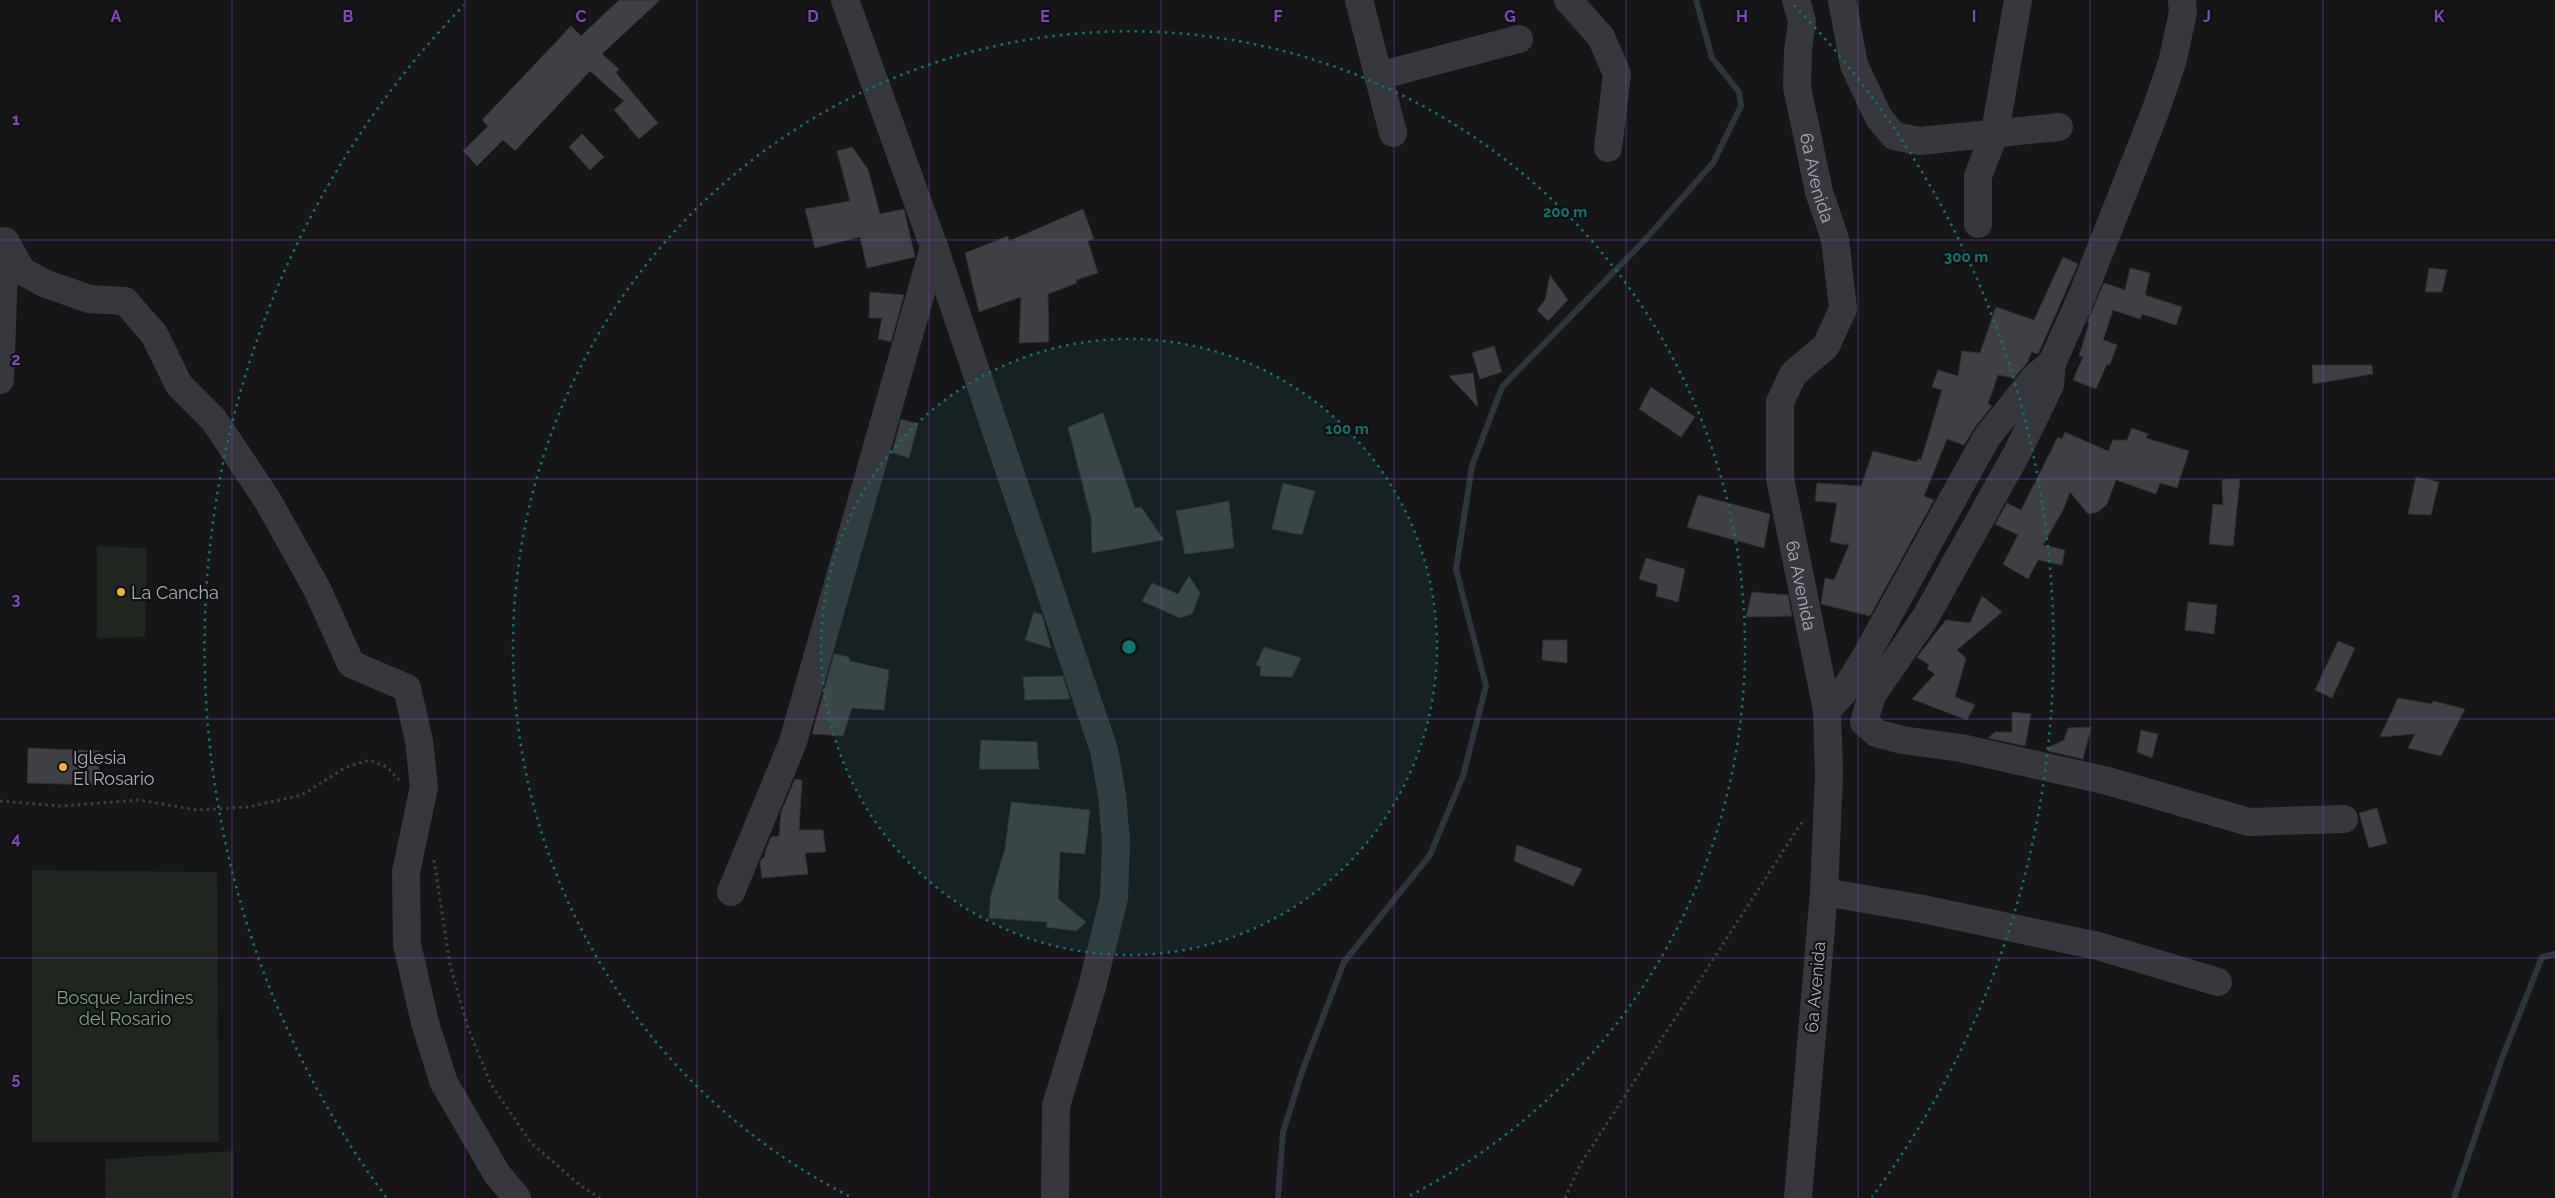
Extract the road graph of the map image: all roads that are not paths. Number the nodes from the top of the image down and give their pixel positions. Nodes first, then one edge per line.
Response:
1 (845, 0) edge
2 (1360, 0) edge
3 (1568, 0) edge
4 (1796, 0) edge
5 (1842, 0) edge
6 (2018, 0) edge
7 (2182, 0) edge
8 (1519, 39) dead end
9 (1378, 76) junction
10 (2060, 127) dead end
11 (1995, 132) junction
12 (1393, 133) dead end
13 (1608, 148) dead end
14 (1978, 224) dead end
15 (934, 247) junction
16 (2052, 363) junction
17 (0, 380) edge
18 (1872, 695) junction
19 (1835, 702) junction
20 (2344, 819) dead end
21 (731, 892) dead end
22 (1824, 892) junction
23 (2218, 982) dead end
24 (517, 1198) edge
25 (1054, 1198) edge
26 (1798, 1198) edge

1 - 15 street
2 - 9 street
3 - 13 street
4 - 19 street, 6a Avenida
5 - 11 street
6 - 11 street
7 - 16 street
8 - 9 street
9 - 12 street
10 - 11 street
11 - 14 street
15 - 21 street
15 - 25 street
16 - 18 street
16 - 19 street
17 - 24 street
18 - 19 street
18 - 20 street
19 - 22 street, 6a Avenida
22 - 23 street
22 - 26 street, 6a Avenida

